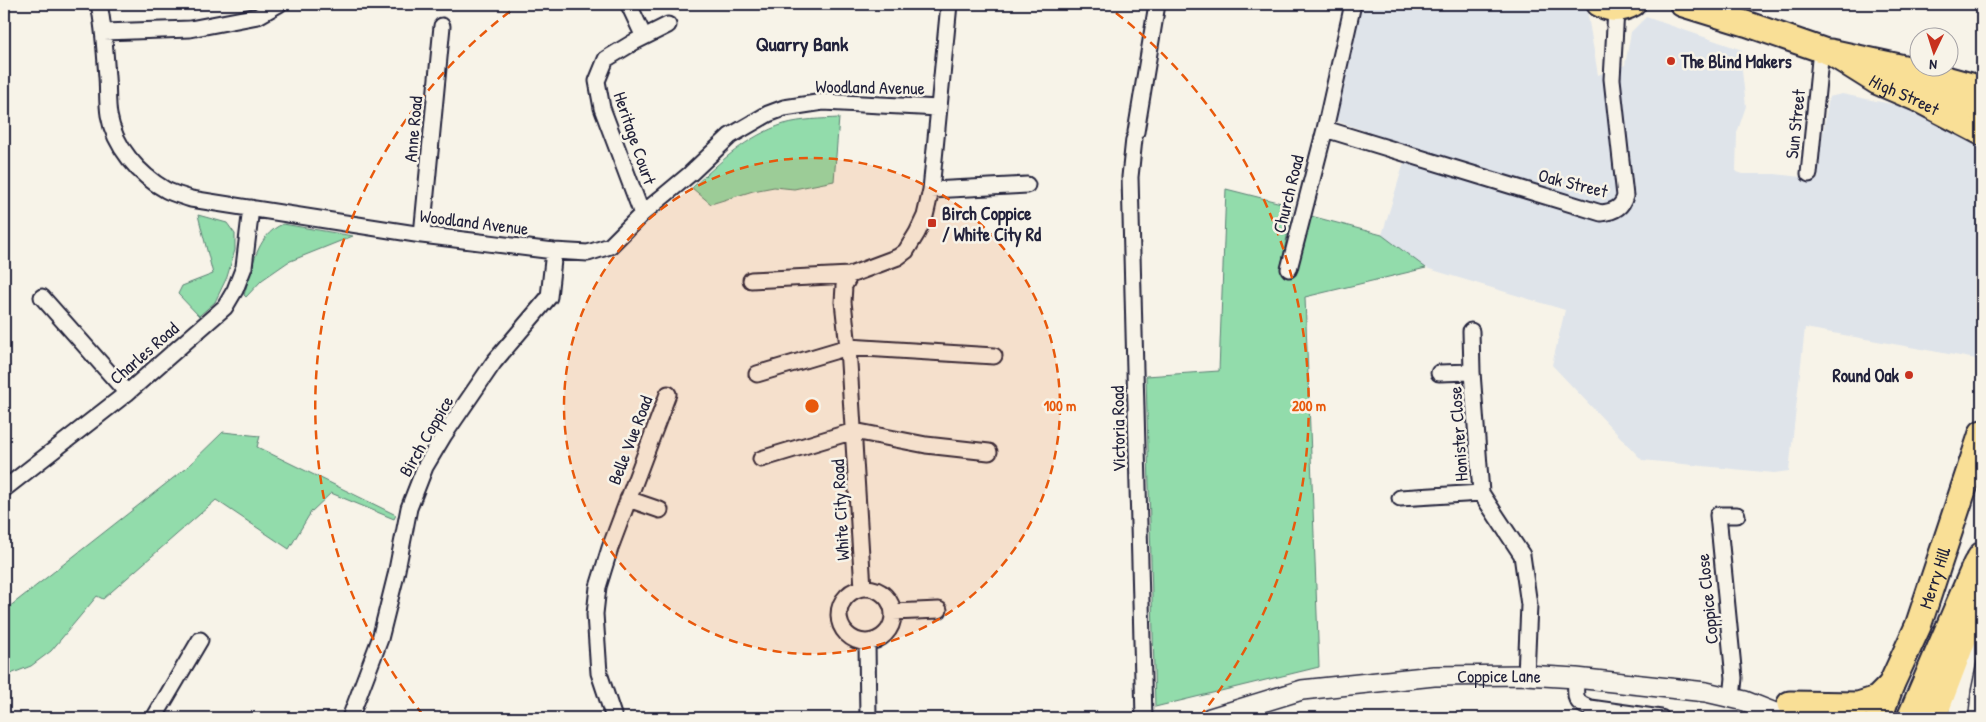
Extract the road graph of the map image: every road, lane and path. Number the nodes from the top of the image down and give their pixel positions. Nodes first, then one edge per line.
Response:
1 (99, 4) edge
2 (279, 4) edge
3 (949, 4) edge
4 (1157, 4) edge
5 (1353, 4) edge
6 (628, 5) dead end
7 (1616, 6) edge
8 (1695, 6) edge
9 (668, 25) dead end
10 (442, 26) dead end
11 (104, 32) junction
12 (644, 37) junction
13 (1826, 51) junction
14 (1982, 89) edge
15 (939, 108) junction
16 (1982, 110) edge
17 (1325, 129) junction
18 (1982, 133) edge
19 (1809, 174) dead end
20 (1027, 186) dead end
21 (931, 190) junction
22 (251, 208) junction
23 (642, 214) junction
24 (422, 235) junction
25 (554, 251) junction
26 (1289, 269) dead end
27 (850, 275) junction
28 (751, 280) dead end
29 (42, 297) dead end
30 (1472, 331) dead end
31 (848, 347) junction
32 (994, 356) dead end
33 (1472, 372) junction
34 (1439, 373) dead end
35 (757, 374) dead end
36 (127, 393) junction
37 (668, 394) dead end
38 (854, 431) junction
39 (1982, 433) edge
40 (989, 452) dead end
41 (761, 459) dead end
42 (4, 489) edge
43 (1481, 493) junction
44 (1400, 498) dead end
45 (628, 499) junction
46 (660, 510) dead end
47 (1737, 515) dead end
48 (1982, 555) edge
49 (863, 588) junction
50 (1981, 595) edge
51 (939, 610) dead end
52 (893, 612) junction
53 (200, 640) dead end
54 (867, 642) junction
55 (1526, 675) junction
56 (1576, 678) junction
57 (1891, 685) junction
58 (1739, 700) junction
59 (1783, 713) edge
60 (154, 718) edge
61 (350, 718) edge
62 (614, 718) edge
63 (868, 718) edge
64 (1144, 718) edge
65 (1210, 718) edge
66 (1661, 718) edge
67 (1837, 718) edge
68 (1879, 718) edge
69 (1910, 718) edge
70 (1933, 718) edge
71 (1958, 718) edge

1 - 11 street, Woodland Avenue
2 - 11 street
3 - 15 street
4 - 64 street, Victoria Road
5 - 17 street, Church Road
6 - 12 street
7 - 17 street, Oak Street
8 - 13 main road, High Street
9 - 12 street, Heritage Court
10 - 24 street, Anne Road
11 - 22 street, Woodland Avenue
12 - 23 street, Heritage Court
13 - 14 highway
13 - 16 main road, High Street
13 - 18 main road, High Street
13 - 19 street, Sun Street
15 - 21 street
15 - 23 street, Woodland Avenue
17 - 26 street, Church Road
20 - 21 street
21 - 27 street
22 - 24 street, Woodland Avenue
22 - 36 street, Charles Road
23 - 25 street, Woodland Avenue
24 - 25 street, Woodland Avenue
25 - 61 street, Birch Coppice
27 - 28 street
27 - 31 street, White City Road
29 - 36 street
30 - 33 street, Honister Close
31 - 32 street
31 - 35 street
31 - 38 street, White City Road
33 - 34 street, Honister Close
33 - 43 street, Honister Close
36 - 42 street, Charles Road
37 - 45 street, Belle Vue Road
38 - 40 street, White City Road
38 - 41 street, White City Road
38 - 49 street, White City Road
39 - 57 highway, Merry Hill
43 - 44 street, Honister Close
43 - 55 street, Honister Close
45 - 46 street, Belle Vue Road
45 - 62 street, Belle Vue Road
47 - 58 street, Coppice Close
48 - 69 highway
49 - 52 street
49 - 54 street
50 - 70 highway
50 - 71 street
51 - 52 street
52 - 54 street
53 - 60 street
54 - 63 street
55 - 56 street, Coppice Lane
55 - 65 street, Coppice Lane
56 - 58 street, Coppice Lane
56 - 66 street
57 - 59 highway
57 - 68 highway, Merry Hill
58 - 59 street, Coppice Lane
59 - 67 street, Coppice Lane

